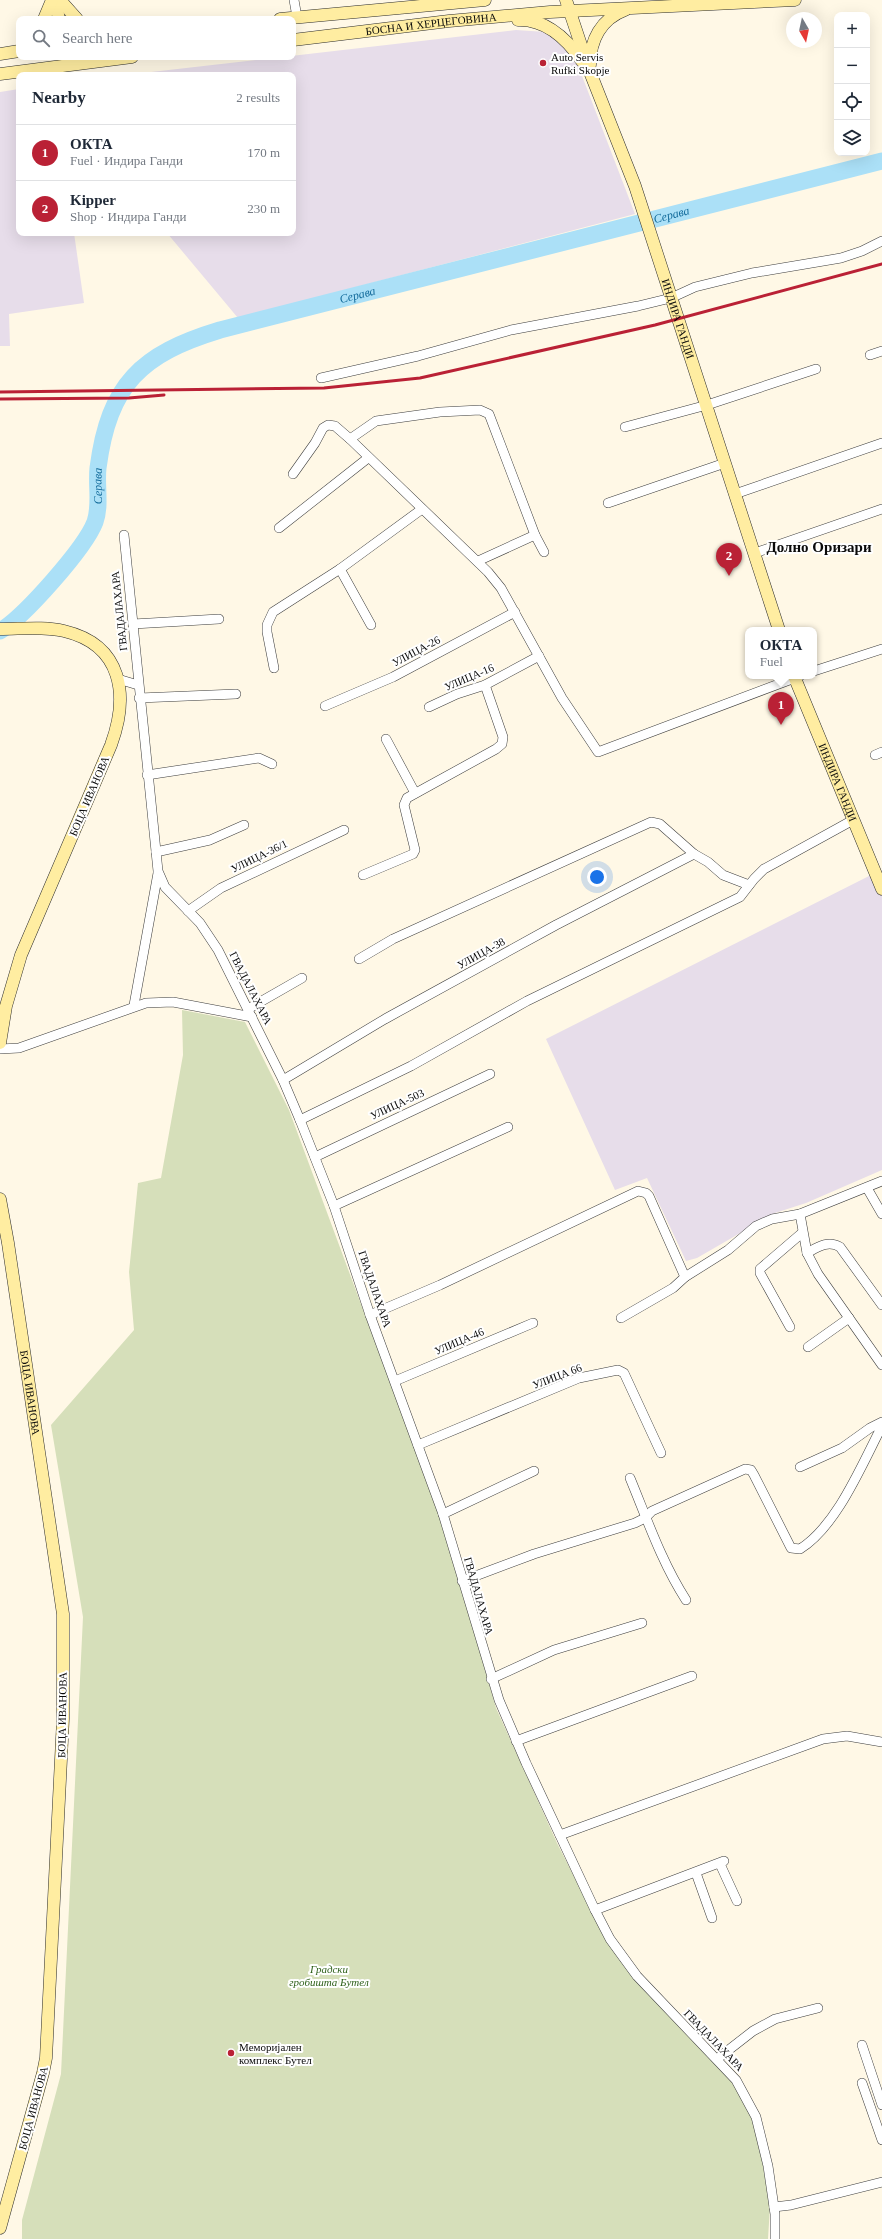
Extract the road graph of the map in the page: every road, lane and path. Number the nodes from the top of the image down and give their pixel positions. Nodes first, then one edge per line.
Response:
1 (52, 0) edge
2 (55, 0) edge
3 (60, 0) edge
4 (294, 0) edge
5 (485, 0) edge
6 (795, 0) edge
7 (568, 5) edge
8 (632, 8) junction
9 (45, 16) edge
10 (58, 16) edge
11 (74, 16) edge
12 (297, 17) joint
13 (483, 18) junction
14 (296, 40) edge
15 (66, 60) edge
16 (590, 72) junction
17 (0, 74) edge
18 (882, 241) edge
19 (671, 298) junction
20 (882, 351) edge
21 (870, 356) dead end
22 (816, 369) dead end
23 (321, 378) dead end
24 (707, 405) junction
25 (625, 427) dead end
26 (350, 439) junction
27 (882, 443) edge
28 (368, 458) junction
29 (725, 463) junction
30 (293, 474) dead end
31 (735, 494) junction
32 (608, 503) dead end
33 (422, 509) junction
34 (882, 509) edge
35 (279, 528) dead end
36 (124, 535) dead end
37 (535, 535) junction
38 (544, 552) dead end
39 (755, 553) junction
40 (478, 561) junction
41 (340, 569) junction
42 (515, 612) junction
43 (219, 619) dead end
44 (133, 624) junction
45 (372, 625) dead end
46 (778, 627) edge
47 (0, 629) edge
48 (882, 649) edge
49 (539, 656) junction
50 (274, 668) dead end
51 (817, 670) edge
52 (118, 679) junction
53 (791, 679) edge
54 (797, 679) edge
55 (485, 684) junction
56 (138, 685) junction
57 (236, 694) dead end
58 (139, 698) junction
59 (325, 706) dead end
60 (429, 707) dead end
61 (386, 739) dead end
62 (272, 764) dead end
63 (147, 775) junction
64 (415, 793) junction
65 (853, 820) junction
66 (244, 825) dead end
67 (344, 830) dead end
68 (156, 852) junction
69 (694, 854) junction
70 (158, 871) junction
71 (363, 875) dead end
72 (749, 885) junction
73 (882, 889) edge
74 (188, 911) junction
75 (359, 959) dead end
76 (302, 978) dead end
77 (134, 1006) junction
78 (250, 1013) junction
79 (0, 1043) edge
80 (0, 1050) edge
81 (490, 1074) dead end
82 (283, 1080) junction
83 (300, 1120) junction
84 (508, 1126) dead end
85 (315, 1156) junction
86 (882, 1182) edge
87 (867, 1188) junction
88 (0, 1200) edge
89 (334, 1206) junction
90 (800, 1214) junction
91 (882, 1214) edge
92 (802, 1233) junction
93 (807, 1253) junction
94 (685, 1277) junction
95 (882, 1305) edge
96 (370, 1315) junction
97 (621, 1318) dead end
98 (850, 1318) junction
99 (532, 1323) dead end
100 (790, 1327) dead end
101 (808, 1347) dead end
102 (882, 1364) edge
103 (395, 1381) junction
104 (882, 1422) edge
105 (882, 1426) edge
106 (418, 1444) junction
107 (661, 1453) dead end
108 (800, 1467) dead end
109 (534, 1471) dead end
110 (630, 1478) dead end
111 (443, 1514) junction
112 (645, 1518) junction
113 (462, 1581) junction
114 (686, 1600) dead end
115 (642, 1623) dead end
116 (692, 1676) dead end
117 (491, 1679) junction
118 (516, 1741) junction
119 (882, 1742) edge
120 (560, 1835) junction
121 (696, 1873) junction
122 (737, 1901) dead end
123 (595, 1910) junction
124 (712, 1918) dead end
125 (818, 2008) dead end
126 (862, 2045) dead end
127 (717, 2059) junction
128 (862, 2083) dead end
129 (882, 2105) edge
130 (882, 2140) edge
131 (882, 2182) edge
132 (774, 2207) junction
133 (0, 2228) edge
134 (775, 2239) edge

1 - 9 street
2 - 10 street
3 - 11 street
4 - 12 street
5 - 12 street, БОСНА И ХЕРЦЕГОВИНА
6 - 8 street, БОСНА И ХЕРЦЕГОВИНА
7 - 8 street, БОСНА И ХЕРЦЕГОВИНА
7 - 13 street, БОСНА И ХЕРЦЕГОВИНА
7 - 16 street, ИНДИРА ГАНДИ
8 - 16 street
13 - 14 street, БОСНА И ХЕРЦЕГОВИНА
13 - 16 street
15 - 17 street
16 - 19 street, ИНДИРА ГАНДИ
18 - 19 street
19 - 23 street
19 - 24 street, ИНДИРА ГАНДИ
20 - 21 street
22 - 24 street
24 - 25 street
24 - 29 street, ИНДИРА ГАНДИ
26 - 28 street
26 - 30 street
26 - 37 street
27 - 31 street
28 - 33 street
28 - 35 street
29 - 31 street, ИНДИРА ГАНДИ
29 - 32 street
31 - 39 street, ИНДИРА ГАНДИ
33 - 40 street
33 - 41 street
34 - 39 street
36 - 44 street, ГВАДАЛАХАРА
37 - 38 street
37 - 40 street
39 - 46 street, ИНДИРА ГАНДИ
40 - 42 street
41 - 45 street
41 - 50 street
42 - 49 street
42 - 59 street, УЛИЦА-26
43 - 44 street
44 - 56 street, ГВАДАЛАХАРА
47 - 52 street, БОЦА ИВАНОВА
48 - 51 street
49 - 53 street
49 - 55 street, УЛИЦА-16
52 - 56 street
52 - 79 street, БОЦА ИВАНОВА
54 - 65 street, ИНДИРА ГАНДИ
55 - 60 street, УЛИЦА-16
55 - 64 street
56 - 58 street, ГВАДАЛАХАРА
57 - 58 street
58 - 63 street, ГВАДАЛАХАРА
61 - 64 street
62 - 63 street
63 - 68 street, ГВАДАЛАХАРА
64 - 71 street
65 - 72 street
65 - 73 street, ИНДИРА ГАНДИ
66 - 68 street
67 - 74 street, УЛИЦА-36/1
68 - 70 street, ГВАДАЛАХАРА
69 - 72 street
69 - 75 street
69 - 82 street, УЛИЦА-38
70 - 74 street, ГВАДАЛАХАРА
70 - 77 street
72 - 83 street
74 - 78 street, ГВАДАЛАХАРА
76 - 78 street
77 - 78 street
77 - 80 street
78 - 82 street, ГВАДАЛАХАРА
81 - 85 street, УЛИЦА-503
82 - 83 street, ГВАДАЛАХАРА
83 - 85 street, ГВАДАЛАХАРА
84 - 89 street
85 - 89 street, ГВАДАЛАХАРА
86 - 87 street
87 - 90 street
87 - 91 street
88 - 133 street, БОЦА ИВАНОВА
89 - 96 street, ГВАДАЛАХАРА
90 - 92 street
90 - 94 street
92 - 93 street
92 - 100 street
93 - 95 street
93 - 98 street
94 - 96 street
94 - 97 street
96 - 103 street, ГВАДАЛАХАРА
98 - 101 street
98 - 102 street
99 - 103 street, УЛИЦА-46
103 - 106 street, ГВАДАЛАХАРА
104 - 108 street
105 - 112 street
106 - 107 street, УЛИЦА 66
106 - 111 street, ГВАДАЛАХАРА
109 - 111 street
110 - 112 street
111 - 113 street, ГВАДАЛАХАРА
112 - 113 street
112 - 114 street
113 - 117 street, ГВАДАЛАХАРА
115 - 117 street
116 - 118 street
117 - 118 street, ГВАДАЛАХАРА
118 - 120 street, ГВАДАЛАХАРА
119 - 120 street
120 - 123 street, ГВАДАЛАХАРА
121 - 122 street
121 - 123 street
121 - 124 street
123 - 127 street, ГВАДАЛАХАРА
125 - 127 street
126 - 129 street
127 - 132 street, ГВАДАЛАХАРА
128 - 130 street
131 - 132 street
132 - 134 street, ГВАДАЛАХАРА

